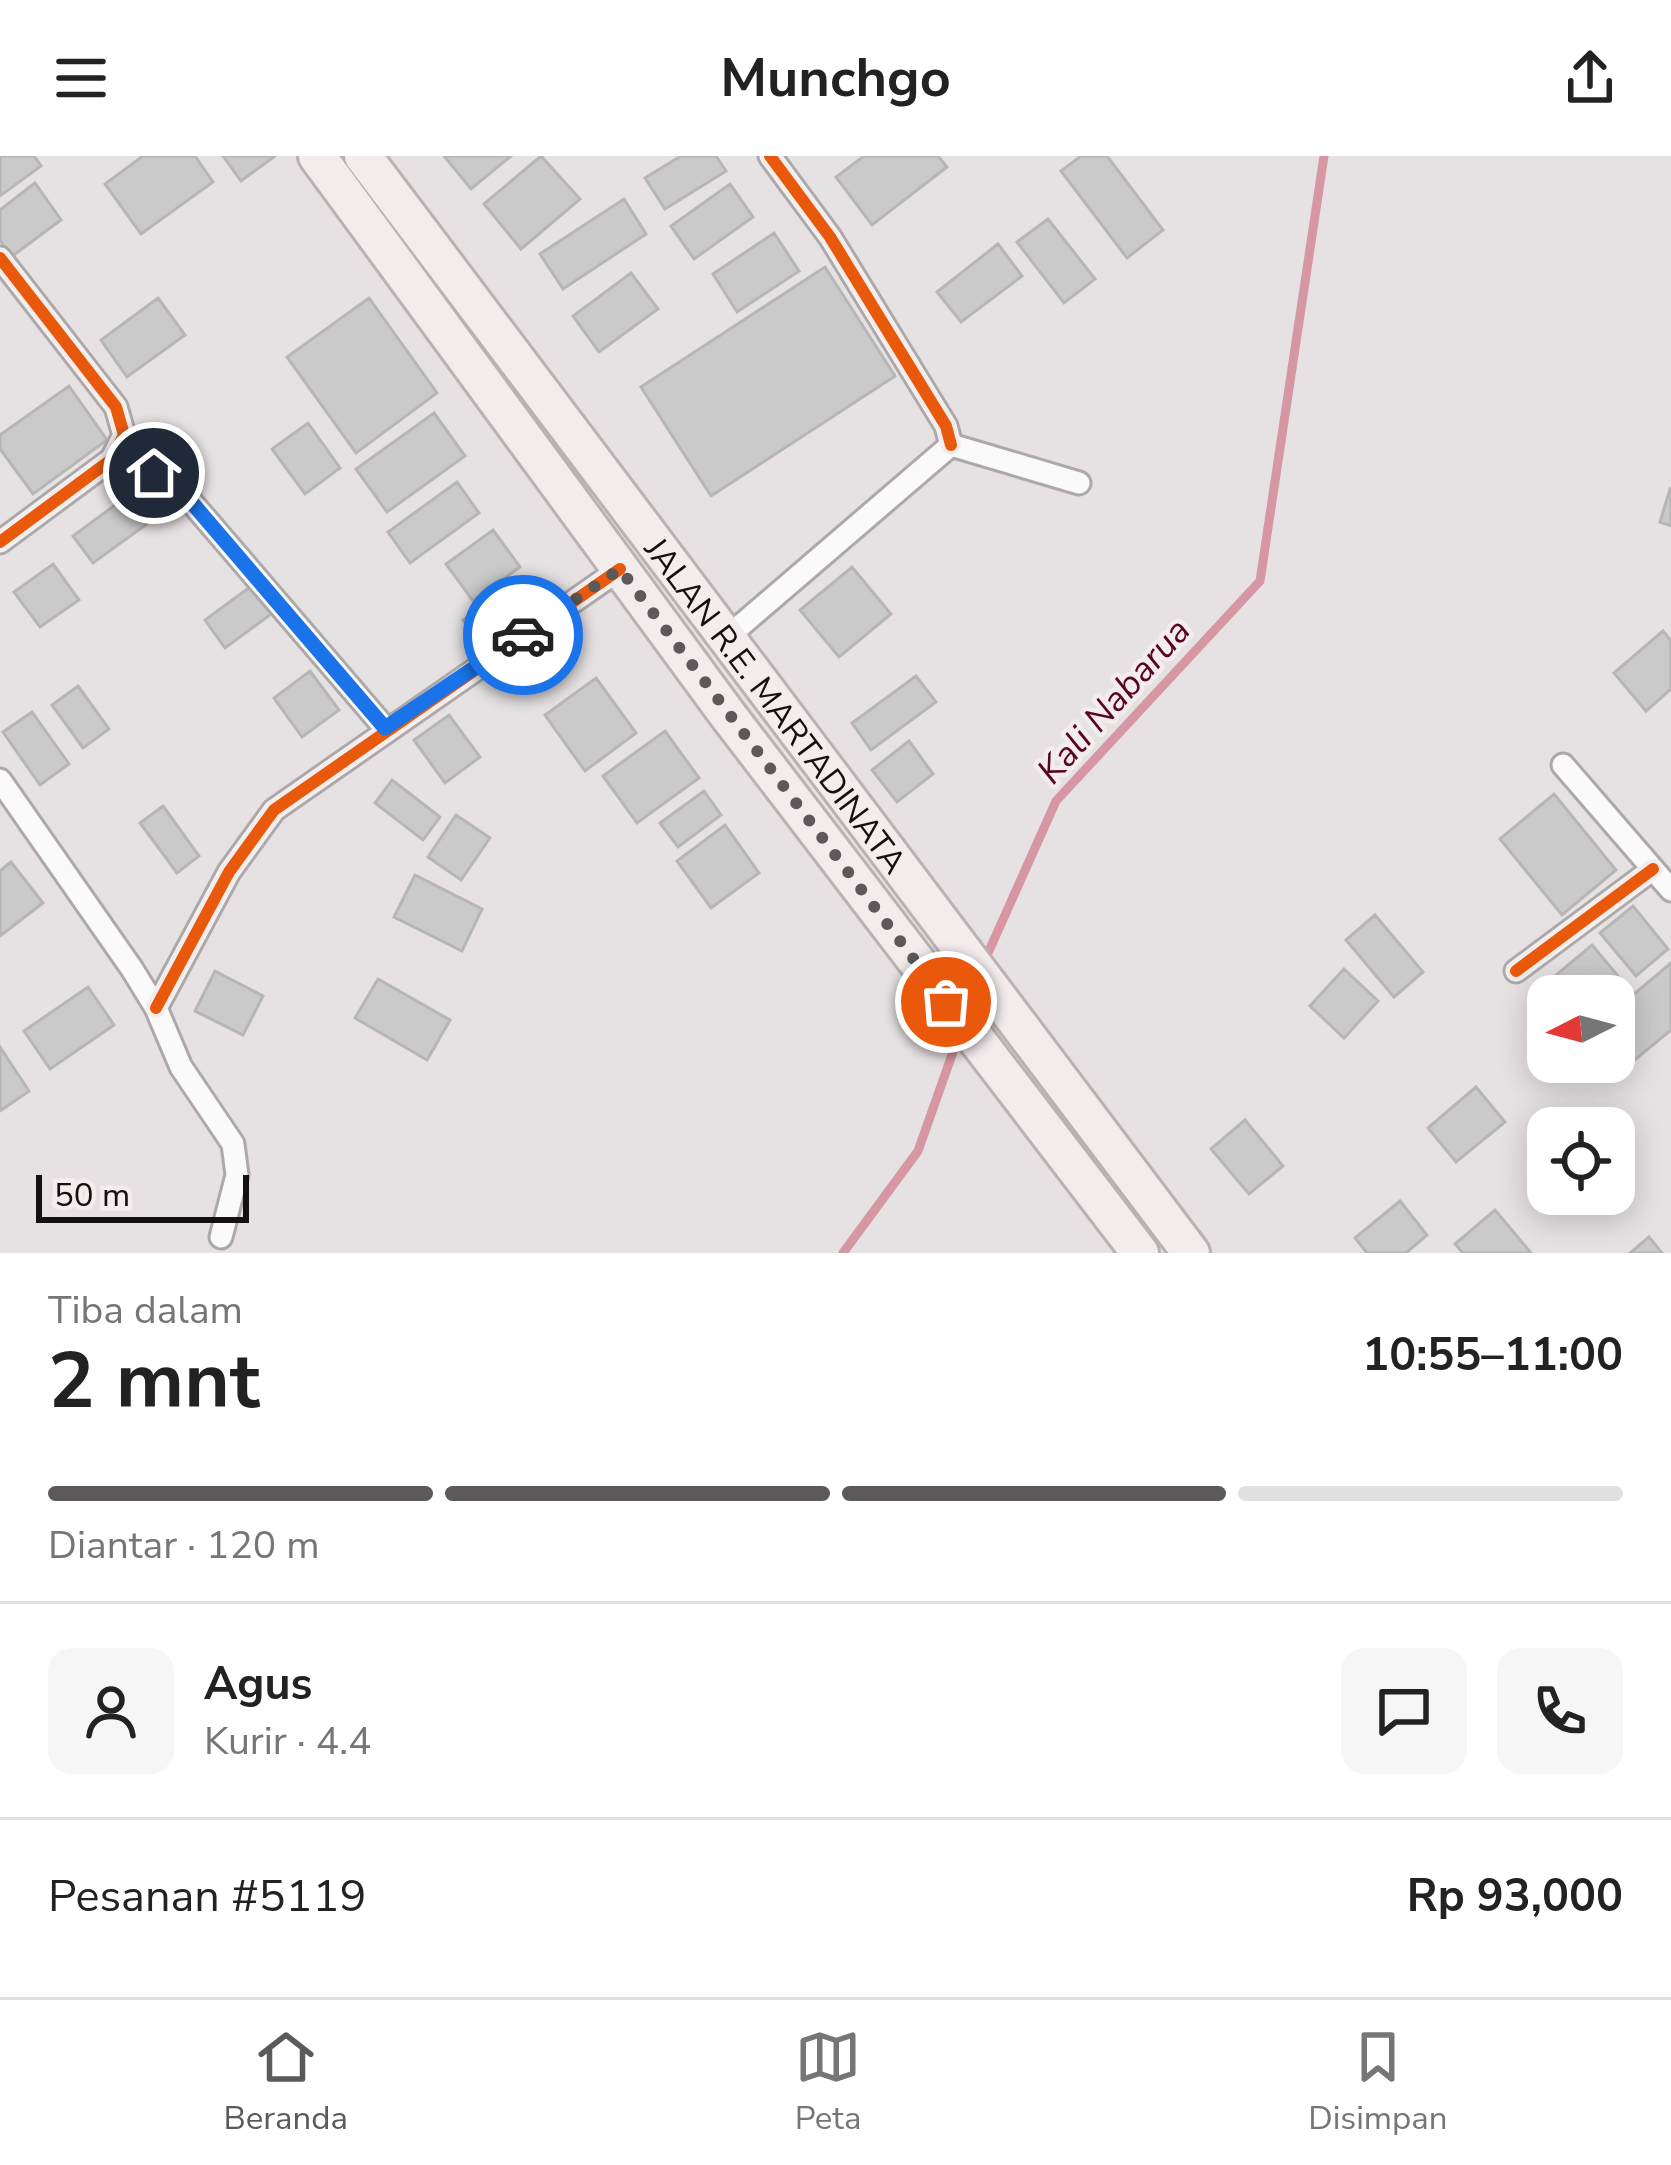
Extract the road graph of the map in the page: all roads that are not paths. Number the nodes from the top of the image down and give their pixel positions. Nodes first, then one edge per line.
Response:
1 (317, 156) edge
2 (363, 156) edge
3 (770, 156) edge
4 (0, 258) edge
5 (457, 283) junction
6 (428, 307) junction
7 (951, 446) junction
8 (121, 449) junction
9 (1079, 483) dead end
10 (0, 542) edge
11 (620, 569) junction
12 (724, 639) junction
13 (385, 728) junction
14 (1563, 765) dead end
15 (0, 780) edge
16 (1653, 869) junction
17 (1671, 890) edge
18 (1516, 971) dead end
19 (156, 1008) junction
20 (220, 1237) dead end
21 (1140, 1253) edge
22 (1190, 1253) edge

1 - 6 highway, JALAN R.E. MARTADINATA
2 - 5 highway, JALAN R.E. MARTADINATA
3 - 7 street
4 - 8 street
5 - 6 highway
5 - 12 highway, JALAN R.E. MARTADINATA
6 - 11 highway, JALAN R.E. MARTADINATA
7 - 9 street
7 - 12 street
8 - 10 street
8 - 13 street
11 - 13 street
11 - 21 highway, JALAN R.E. MARTADINATA
12 - 22 highway, JALAN R.E. MARTADINATA
13 - 19 street
14 - 16 street
15 - 19 street
16 - 17 street
16 - 18 street
19 - 20 street

